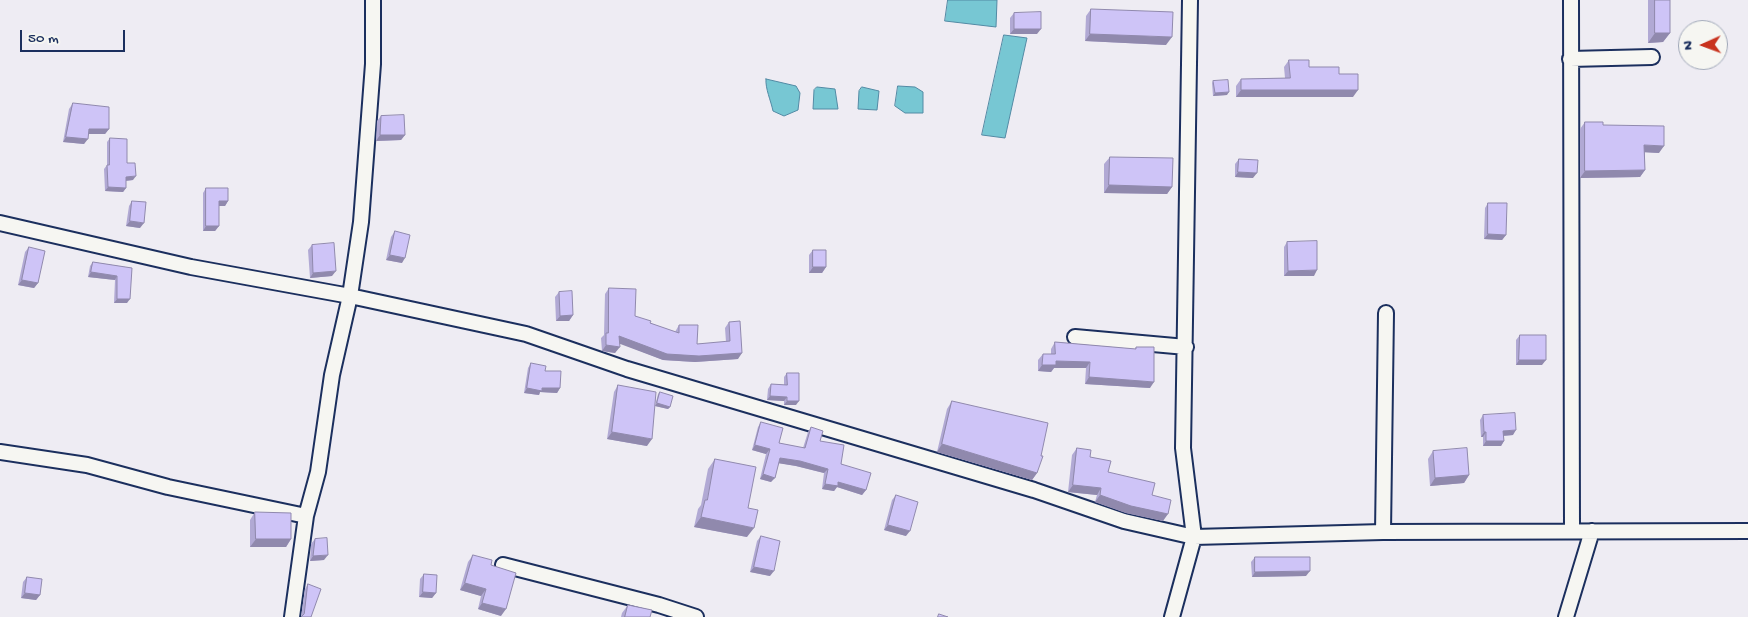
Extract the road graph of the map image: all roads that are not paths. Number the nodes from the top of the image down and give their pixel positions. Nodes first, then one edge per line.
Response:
1 (373, 0) edge
2 (1190, 0) edge
3 (1571, 0) edge
4 (1652, 57) dead end
5 (1570, 58) junction
6 (0, 223) edge
7 (350, 296) junction
8 (1386, 313) dead end
9 (1075, 337) dead end
10 (1186, 347) junction
11 (0, 452) edge
12 (306, 516) junction
13 (1572, 531) junction
14 (1592, 531) junction
15 (1748, 531) edge
16 (1384, 532) junction
17 (1194, 537) junction
18 (503, 564) dead end
19 (292, 617) edge
20 (696, 617) edge
21 (1172, 617) edge
22 (1566, 617) edge

1 - 7 street
2 - 10 street
3 - 5 street
4 - 5 street
5 - 13 street
6 - 7 street
7 - 12 street
7 - 17 street
8 - 16 street
9 - 10 street
10 - 17 street
11 - 12 street
12 - 19 street
13 - 14 street
13 - 16 street
14 - 15 street
14 - 22 street
16 - 17 street
17 - 21 street
18 - 20 street

